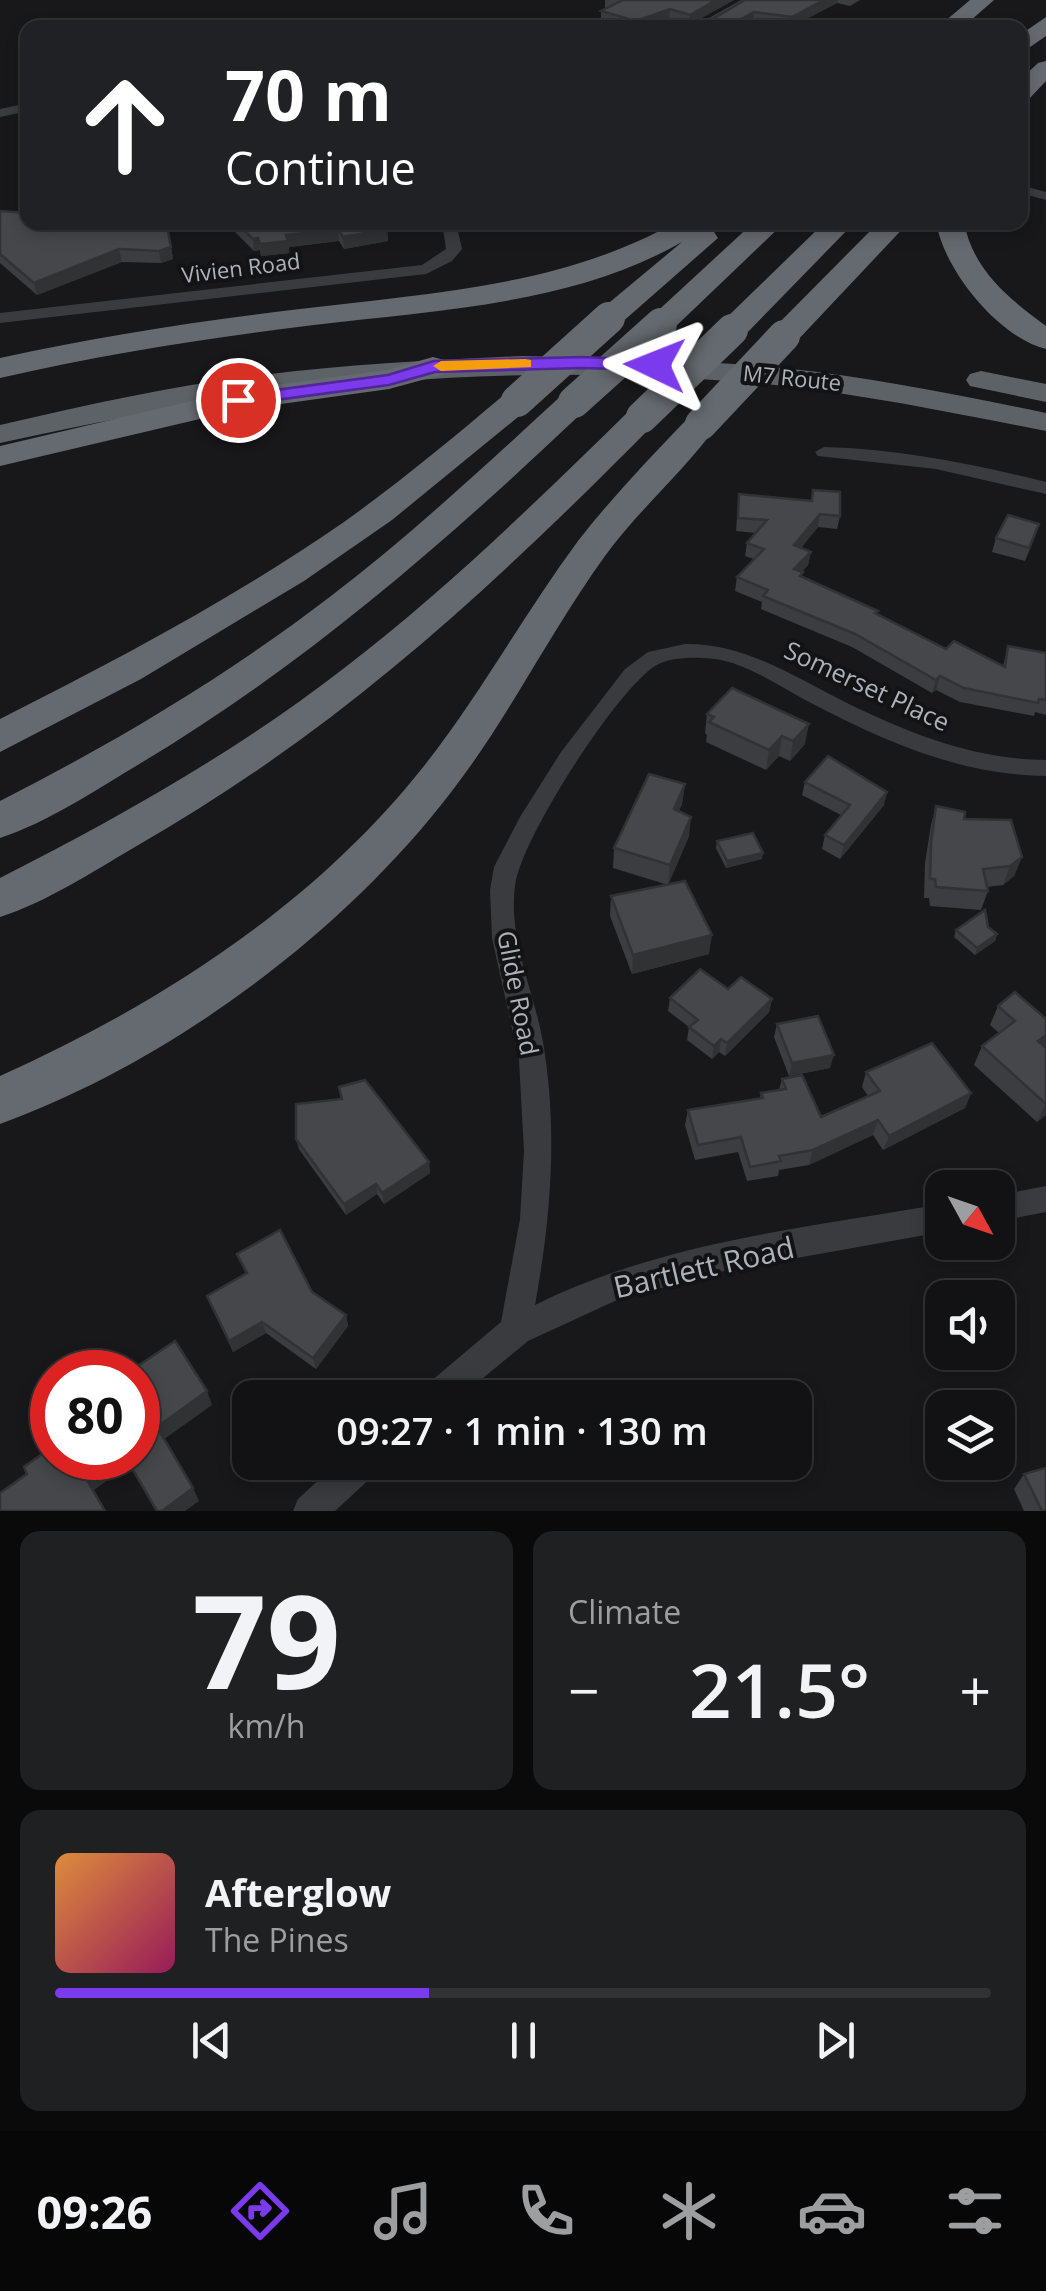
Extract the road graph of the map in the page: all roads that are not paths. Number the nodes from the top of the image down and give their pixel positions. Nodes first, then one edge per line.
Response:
1 (750, 0) edge
2 (984, 0) edge
3 (1007, 8) dead end
4 (713, 20) edge
5 (958, 20) edge
6 (994, 20) edge
7 (450, 230) edge
8 (681, 230) edge
9 (713, 230) edge
10 (763, 230) edge
11 (833, 230) edge
12 (886, 230) edge
13 (952, 230) edge
14 (0, 318) edge
15 (1046, 340) edge
16 (434, 366) junction
17 (0, 368) edge
18 (1046, 393) edge
19 (0, 405) edge
20 (1046, 422) edge
21 (0, 434) edge
22 (824, 452) dead end
23 (0, 456) edge
24 (1046, 488) edge
25 (667, 654) joint
26 (0, 738) edge
27 (1046, 768) edge
28 (0, 821) edge
29 (0, 899) edge
30 (0, 1101) edge
31 (1046, 1199) edge
32 (1015, 1205) edge
33 (925, 1221) edge
34 (516, 1331) junction
35 (457, 1380) edge
36 (344, 1480) edge
37 (310, 1511) edge

1 - 4 street
2 - 5 highway
3 - 6 highway
7 - 14 street, Vivien Road
8 - 17 highway
9 - 26 highway, bridge
10 - 28 highway, bridge
11 - 29 highway, bridge
12 - 30 highway, bridge
13 - 15 highway
16 - 20 highway, M7 Route
16 - 21 highway, M7 Route
16 - 23 highway
18 - 19 highway, M7 Route
22 - 24 street
25 - 27 street, Somerset Place
25 - 34 street, Glide Road
31 - 32 street
33 - 34 street, Bartlett Road
34 - 35 street, Bartlett Road
36 - 37 street

